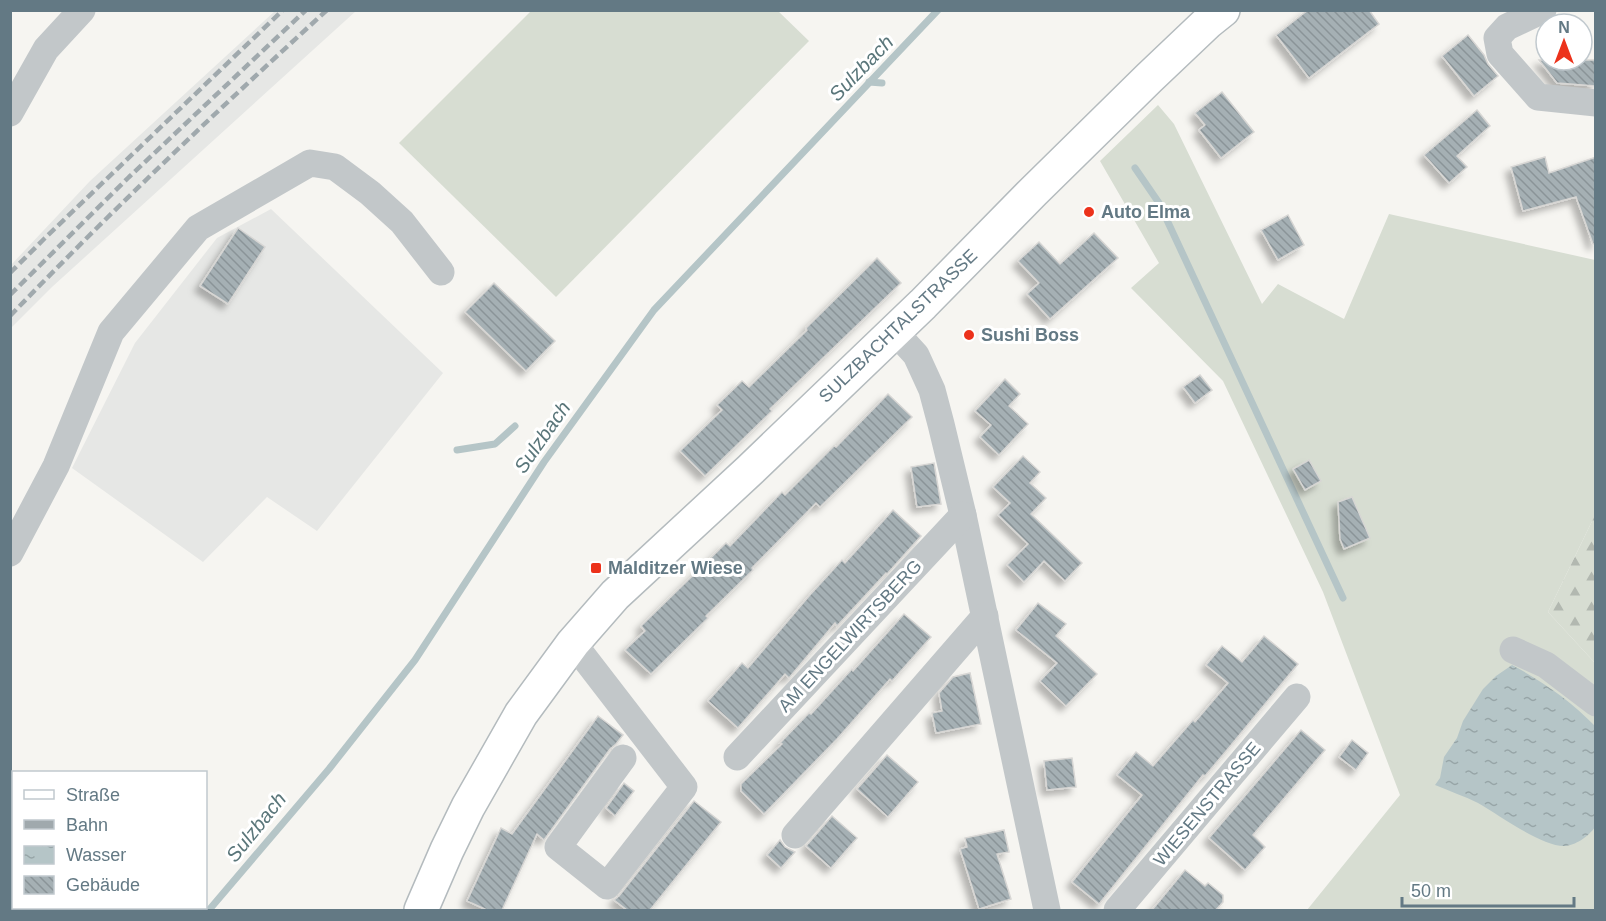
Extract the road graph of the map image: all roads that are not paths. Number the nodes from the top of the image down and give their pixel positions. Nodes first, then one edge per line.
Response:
1 (82, 10) edge
2 (1223, 10) edge
3 (1544, 10) edge
4 (1596, 103) edge
5 (10, 113) edge
6 (441, 272) dead end
7 (894, 331) junction
8 (963, 514) junction
9 (10, 553) edge
10 (985, 616) junction
11 (573, 643) junction
12 (1513, 651) dead end
13 (1297, 697) dead end
14 (1596, 703) edge
15 (737, 757) dead end
16 (623, 758) dead end
17 (795, 835) dead end
18 (422, 910) edge
19 (1047, 910) edge
20 (1117, 910) edge

1 - 5 street
2 - 7 main road, SULZBACHTALSTRASSE
3 - 4 street
6 - 9 street
7 - 8 street
7 - 11 main road, SULZBACHTALSTRASSE
8 - 10 street
8 - 15 street, AM ENGELWIRTSBERG
10 - 17 street
10 - 19 street
11 - 16 street
11 - 18 main road, SULZBACHTALSTRASSE
12 - 14 street
13 - 20 street, WIESENSTRASSE

